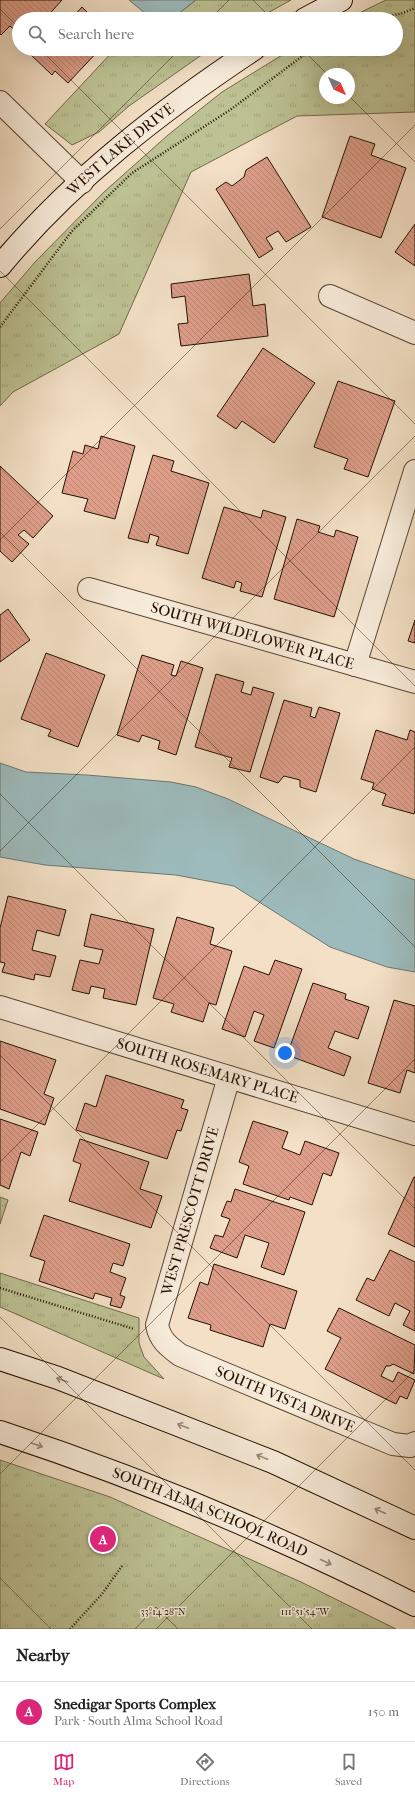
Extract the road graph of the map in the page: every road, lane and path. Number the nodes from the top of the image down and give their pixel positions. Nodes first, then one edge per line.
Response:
1 (341, 0) edge
2 (415, 8) edge
3 (318, 12) edge
4 (403, 13) edge
5 (244, 56) edge
6 (303, 56) edge
7 (0, 102) edge
8 (82, 182) junction
9 (0, 266) edge
10 (330, 296) dead end
11 (0, 326) edge
12 (415, 333) edge
13 (415, 471) edge
14 (89, 589) dead end
15 (355, 665) junction
16 (415, 682) edge
17 (0, 1007) edge
18 (229, 1077) junction
19 (415, 1134) edge
20 (0, 1288) edge
21 (161, 1338) junction
22 (0, 1359) edge
23 (0, 1432) edge
24 (412, 1444) edge
25 (415, 1528) edge
26 (122, 1566) dead end
27 (415, 1605) edge
28 (70, 1629) edge

1 - 3 street
2 - 4 path
5 - 8 street, WEST LAKE DRIVE
6 - 11 path
7 - 8 street
8 - 9 street, WEST LAKE DRIVE
10 - 12 street
13 - 15 street
14 - 15 street, SOUTH WILDFLOWER PLACE
15 - 16 street, SOUTH WILDFLOWER PLACE
17 - 18 street, SOUTH ROSEMARY PLACE
18 - 19 street, SOUTH ROSEMARY PLACE
18 - 21 street, WEST PRESCOTT DRIVE
20 - 21 path
21 - 24 street, SOUTH VISTA DRIVE
25 -> 22 street
23 -> 27 street, SOUTH ALMA SCHOOL ROAD
26 - 28 path

